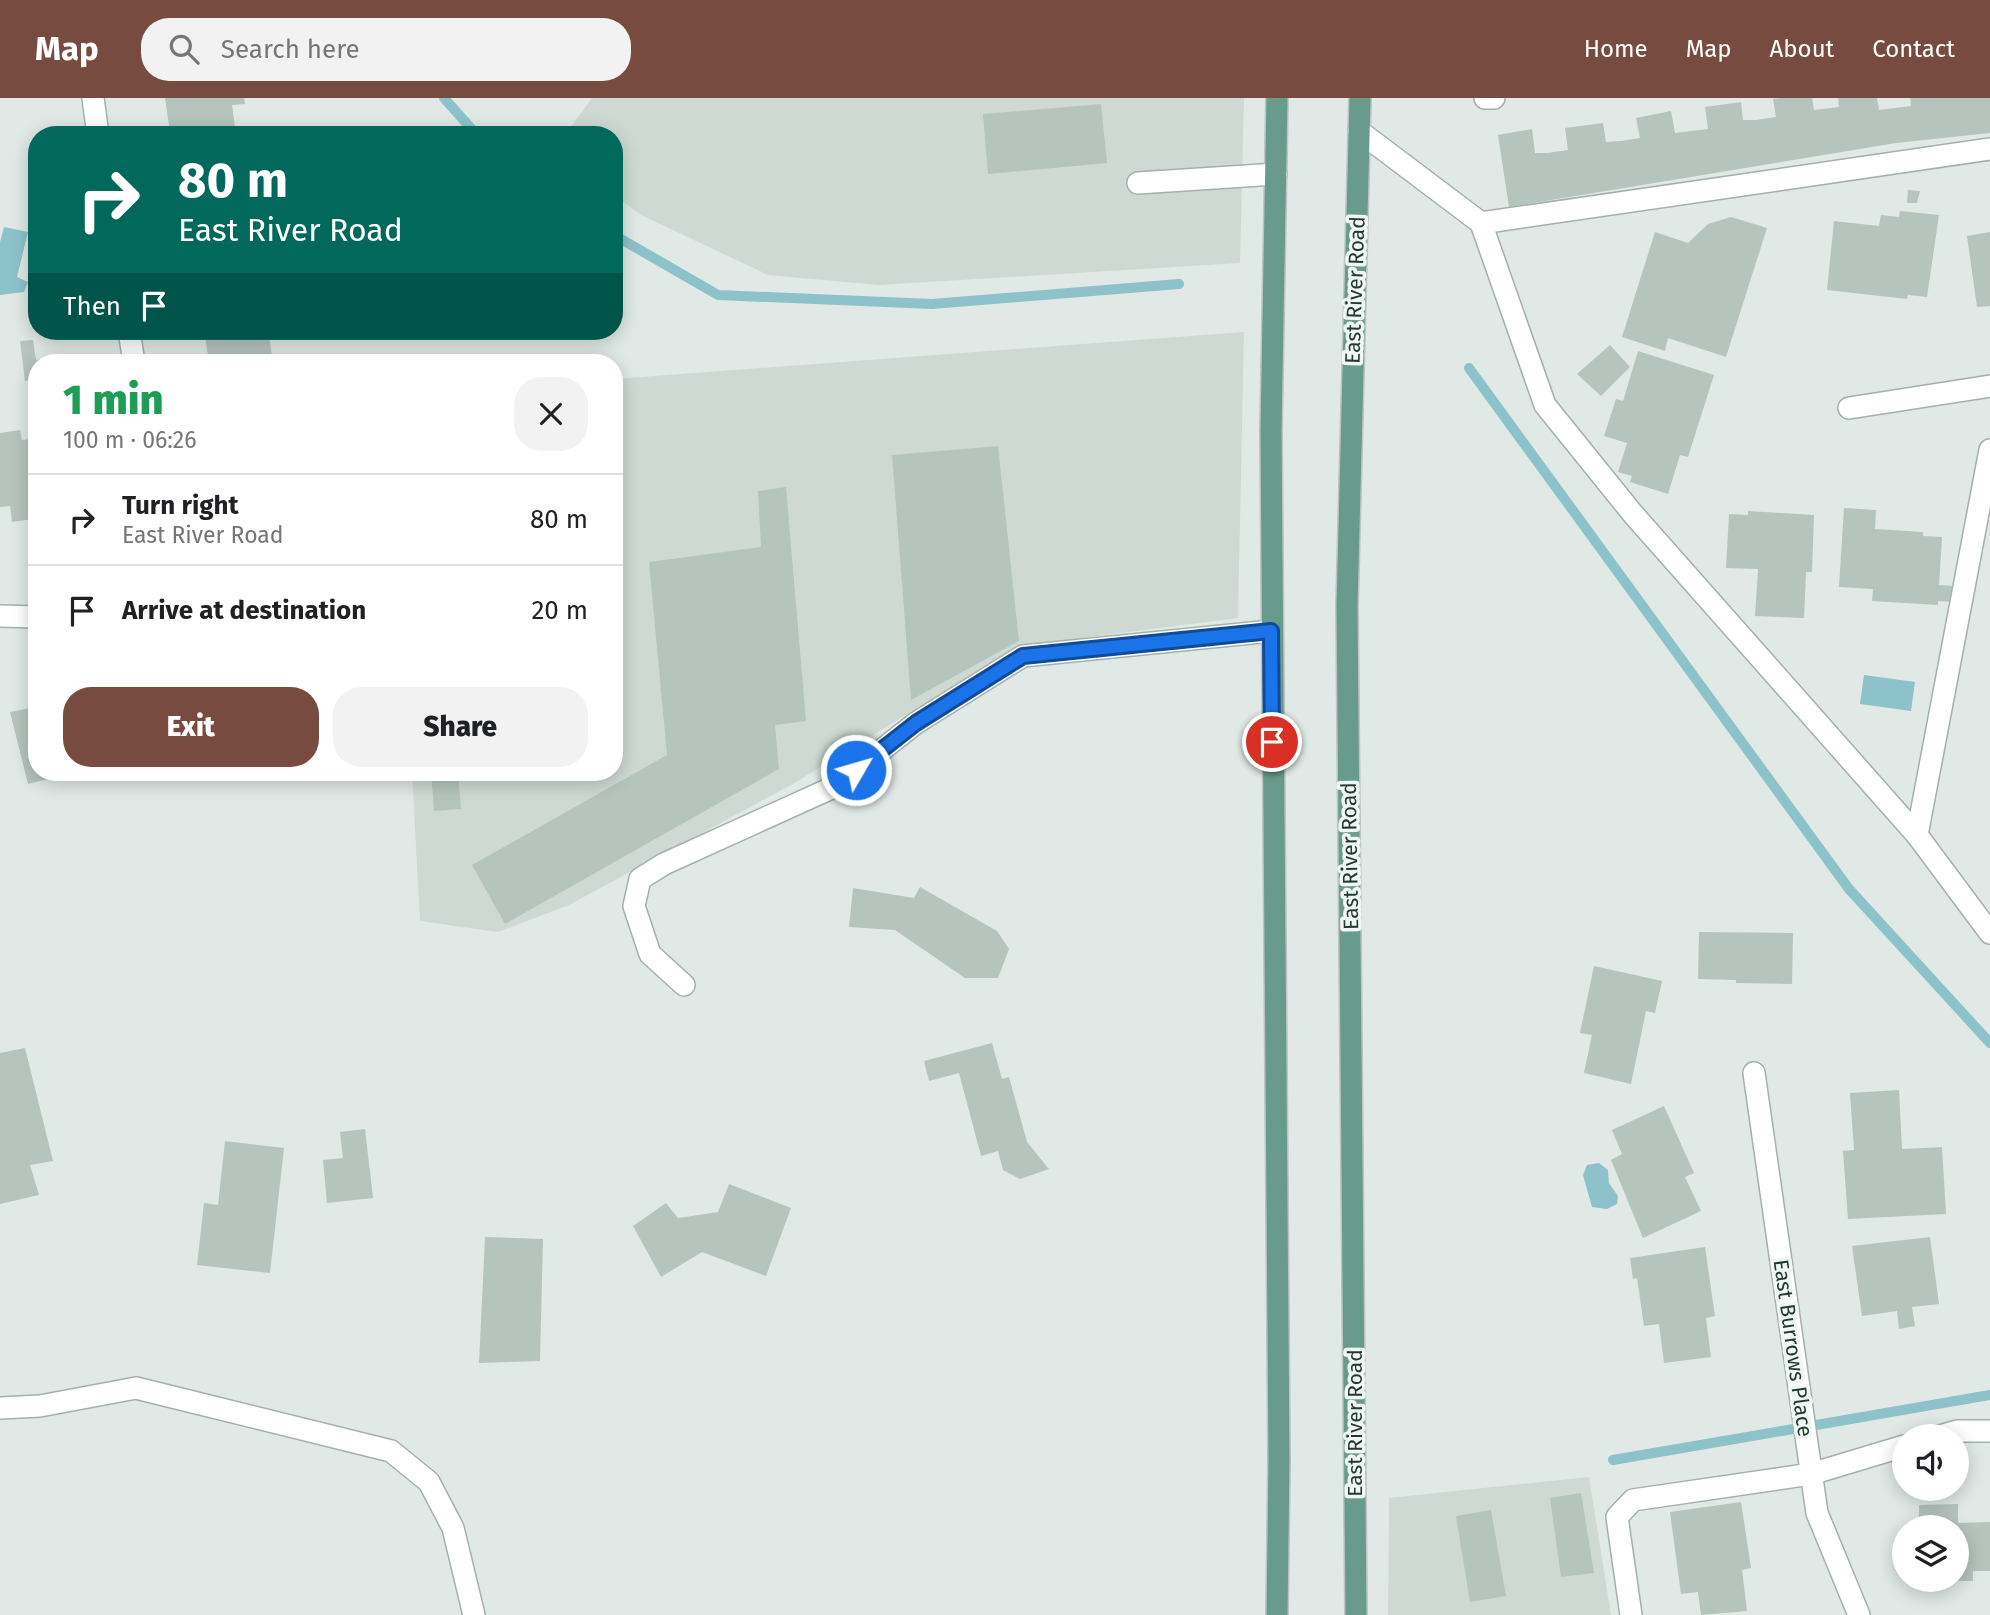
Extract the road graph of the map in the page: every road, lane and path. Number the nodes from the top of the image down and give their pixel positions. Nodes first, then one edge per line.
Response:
1 (93, 98) edge
2 (1278, 98) edge
3 (1360, 98) edge
4 (1485, 98) edge
5 (1494, 98) edge
6 (97, 126) edge
7 (1359, 131) junction
8 (1990, 149) edge
9 (1276, 174) junction
10 (1138, 183) dead end
11 (1481, 223) junction
12 (1990, 386) edge
13 (1849, 408) dead end
14 (1990, 450) edge
15 (0, 616) edge
16 (28, 617) edge
17 (1271, 631) junction
18 (1917, 835) junction
19 (1990, 933) edge
20 (684, 985) dead end
21 (1754, 1073) dead end
22 (0, 1408) edge
23 (1990, 1430) edge
24 (1969, 1431) edge
25 (1892, 1450) edge
26 (1811, 1474) junction
27 (474, 1615) edge
28 (1277, 1615) edge
29 (1356, 1615) edge
30 (1631, 1615) edge
31 (1859, 1615) edge

1 - 6 street
2 - 9 main road
3 - 7 main road, East River Road
4 - 5 street
7 - 11 street
7 - 29 main road, East River Road
8 - 11 street
9 - 10 street
9 - 17 main road
11 - 18 street
12 - 13 street
14 - 18 street
15 - 16 street
17 - 20 street
17 - 28 main road
18 - 19 street
21 - 26 street, East Burrows Place
22 - 27 street
23 - 24 street
25 - 26 street
26 - 30 street
26 - 31 street, East Burrows Place

